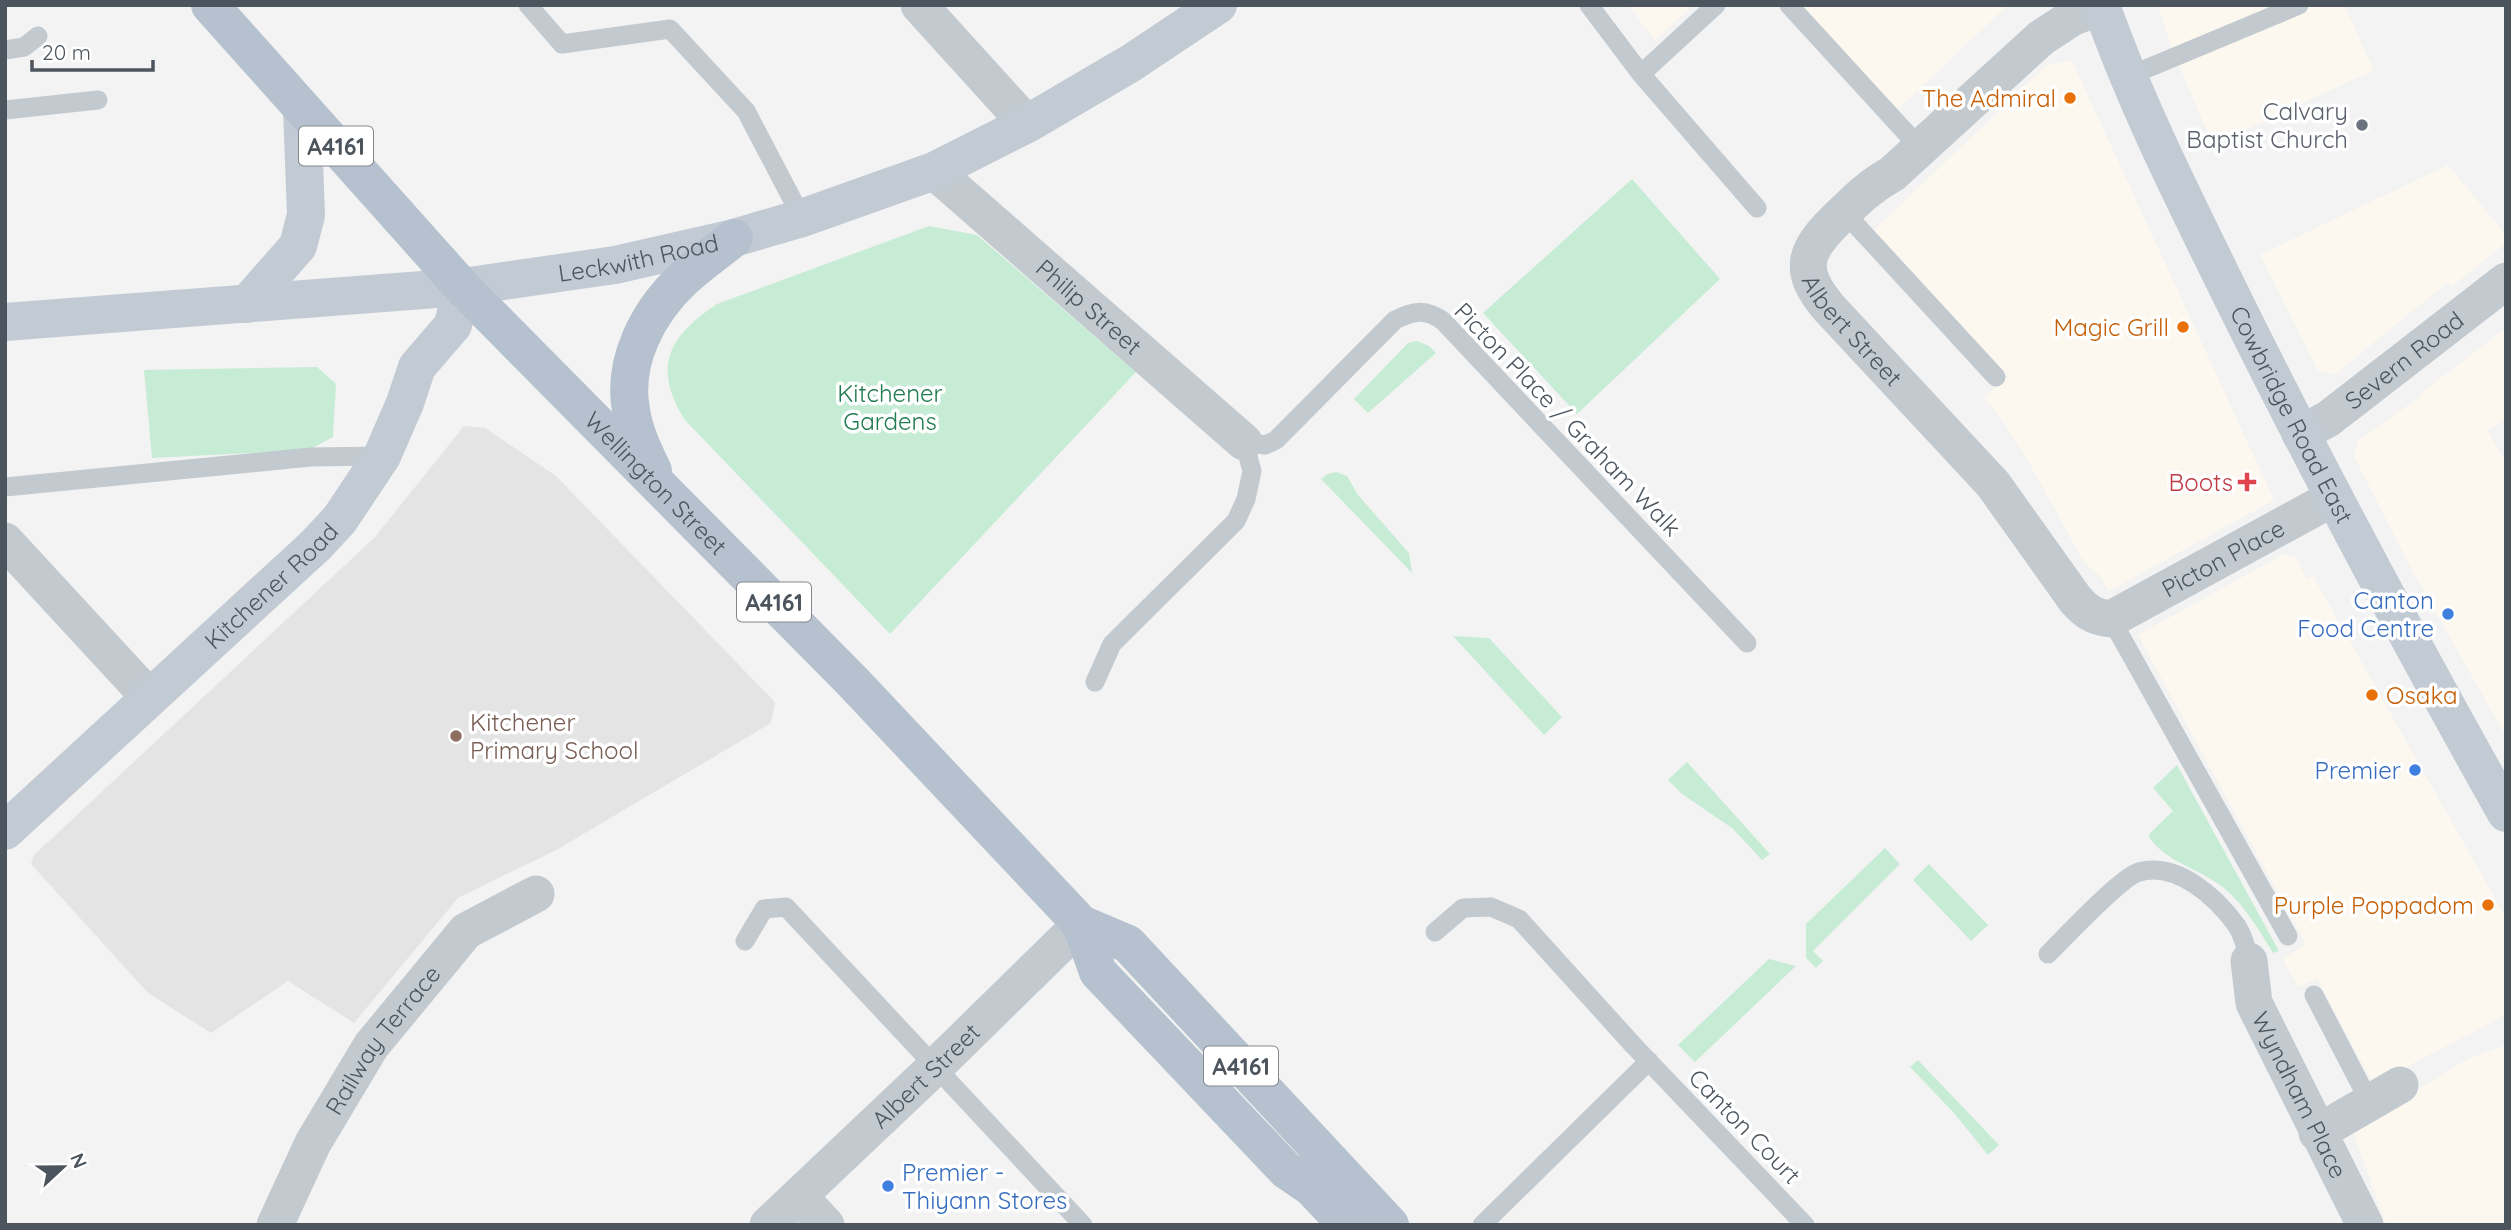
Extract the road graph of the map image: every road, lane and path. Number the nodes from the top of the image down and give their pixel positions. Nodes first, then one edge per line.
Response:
1 (209, 5) edge
2 (527, 5) edge
3 (919, 5) edge
4 (1218, 5) edge
5 (1590, 5) edge
6 (1716, 5) edge
7 (1789, 5) edge
8 (2299, 5) edge
9 (2101, 6) edge
10 (38, 36) dead end
11 (5, 50) edge
12 (1641, 74) junction
13 (2129, 76) junction
14 (98, 100) dead end
15 (302, 108) junction
16 (5, 110) edge
17 (1027, 124) junction
18 (1921, 149) junction
19 (934, 171) junction
20 (1757, 208) dead end
21 (1844, 212) junction
22 (802, 218) junction
23 (734, 238) junction
24 (2506, 281) edge
25 (461, 287) junction
26 (247, 304) junction
27 (5, 322) edge
28 (1996, 377) dead end
29 (2300, 434) junction
30 (1244, 442) junction
31 (382, 456) junction
32 (659, 485) junction
33 (5, 487) edge
34 (2333, 498) junction
35 (5, 541) edge
36 (2111, 619) junction
37 (1747, 643) dead end
38 (1095, 682) dead end
39 (150, 698) junction
40 (2506, 813) edge
41 (5, 831) edge
42 (536, 894) dead end
43 (1081, 924) junction
44 (1435, 932) dead end
45 (2288, 936) dead end
46 (745, 941) dead end
47 (2048, 954) dead end
48 (2249, 961) joint
49 (2314, 995) dead end
50 (1649, 1061) junction
51 (935, 1067) junction
52 (2385, 1094) joint
53 (2317, 1132) junction
54 (799, 1196) junction
55 (275, 1225) edge
56 (768, 1225) edge
57 (826, 1225) edge
58 (1083, 1225) edge
59 (1348, 1225) edge
60 (1390, 1225) edge
61 (1482, 1225) edge
62 (1805, 1225) edge
63 (2364, 1225) edge

1 - 15 main road, A4161
2 - 22 lane
3 - 17 street
4 - 17 street, Leckwith Road
5 - 12 lane
6 - 12 lane
7 - 18 lane
8 - 13 lane
9 - 13 street, Cowbridge Road East
9 - 18 street, Albert Street
10 - 11 lane
12 - 20 lane
13 - 29 street, Cowbridge Road East
14 - 16 lane
15 - 25 main road, A4161
15 - 26 street
17 - 19 street, Leckwith Road
18 - 21 street, Albert Street
19 - 22 street, Leckwith Road
19 - 30 street, Philip Street
21 - 28 lane
21 - 36 street, Albert Street
22 - 23 street, Leckwith Road
23 - 25 street, Leckwith Road
23 - 32 main road
24 - 29 street, Severn Road
25 - 26 street, Leckwith Road
25 - 31 street, Kitchener Road
25 - 32 main road, Wellington Street / A4161
26 - 27 street, Leckwith Road
29 - 34 street, Cowbridge Road East
30 - 37 lane, Picton Place / Graham Walk
30 - 38 lane
31 - 33 lane
31 - 39 street, Kitchener Road
32 - 43 main road, Wellington Street / A4161
34 - 36 street, Picton Place
34 - 40 street, Cowbridge Road East
35 - 39 street
36 - 45 lane
39 - 41 street, Kitchener Road
42 - 55 street, Railway Terrace
43 - 51 street, Albert Street
43 - 59 main road, Wellington Street / A4161
43 - 60 main road, Wellington Street / A4161
44 - 50 lane, Canton Court
46 - 51 lane
47 - 48 lane
48 - 53 street, Wyndham Place
49 - 52 lane
50 - 61 lane
50 - 62 lane, Canton Court
51 - 54 street, Albert Street
51 - 58 lane
52 - 53 street
53 - 63 street, Wyndham Place
54 - 56 street, Albert Street
54 - 57 street

